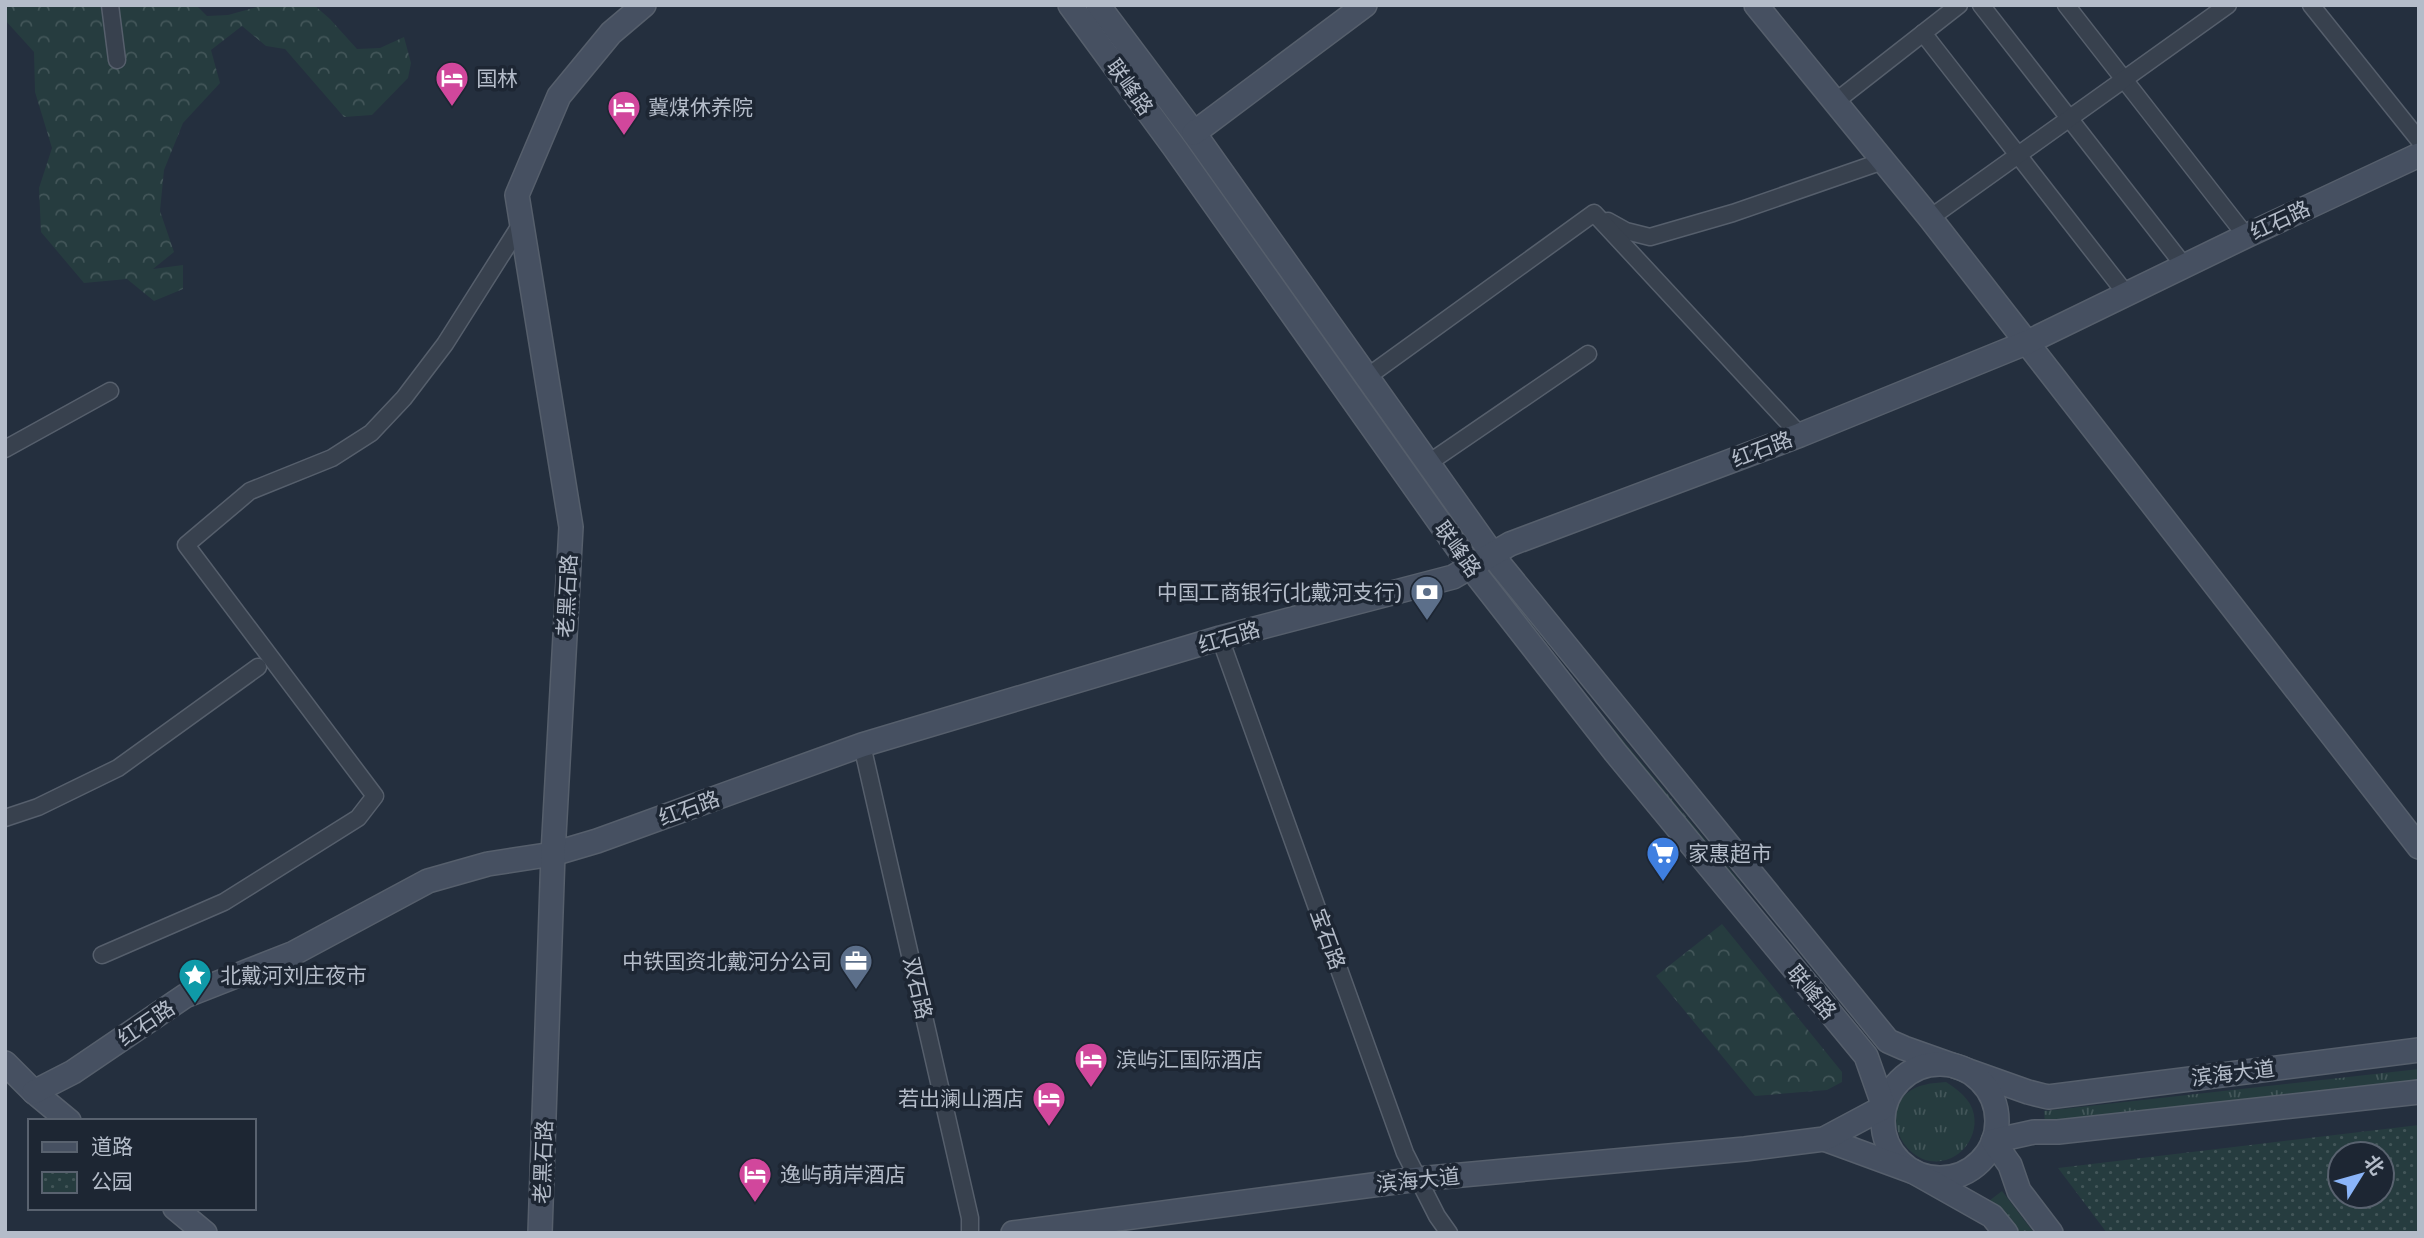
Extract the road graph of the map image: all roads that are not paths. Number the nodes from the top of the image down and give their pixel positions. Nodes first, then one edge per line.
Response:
1 (110, 5) edge
2 (644, 5) edge
3 (1070, 5) edge
4 (1098, 5) edge
5 (1365, 5) edge
6 (1756, 5) edge
7 (1959, 5) edge
8 (1981, 5) edge
9 (2066, 5) edge
10 (2228, 5) edge
11 (2311, 5) edge
12 (1923, 33) junction
13 (117, 60) dead end
14 (2123, 80) junction
15 (1835, 102) junction
16 (2070, 118) junction
17 (1194, 133) junction
18 (2419, 140) edge
19 (1174, 147) junction
20 (2019, 154) junction
21 (2419, 155) edge
22 (1883, 161) junction
23 (1594, 213) junction
24 (1930, 218) junction
25 (522, 224) junction
26 (2246, 236) junction
27 (2185, 267) junction
28 (2127, 295) junction
29 (2028, 342) junction
30 (1588, 354) dead end
31 (1367, 377) junction
32 (110, 391) dead end
33 (1800, 435) junction
34 (5, 449) edge
35 (1427, 464) junction
36 (1493, 554) junction
37 (1470, 567) junction
38 (1220, 638) junction
39 (258, 667) dead end
40 (862, 744) junction
41 (5, 818) edge
42 (2419, 847) edge
43 (553, 854) junction
44 (102, 955) dead end
45 (2419, 1051) edge
46 (1956, 1066) junction
47 (16, 1080) edge
48 (2419, 1092) edge
49 (1884, 1107) junction
50 (66, 1119) edge
51 (1824, 1139) junction
52 (1993, 1141) junction
53 (1914, 1171) junction
54 (1418, 1179) junction
55 (177, 1210) edge
56 (1999, 1225) edge
57 (205, 1233) edge
58 (540, 1233) edge
59 (970, 1233) edge
60 (1013, 1233) edge
61 (1449, 1233) edge
62 (2052, 1233) edge

1 - 13 street
2 - 25 main road, 老黑石路
3 - 19 main road, 联峰路
4 - 17 main road, 联峰路
5 - 17 main road
6 - 15 main road
7 - 12 street
8 - 16 street
9 - 14 street
10 - 14 street
11 - 18 street
12 - 15 street
12 - 20 street
14 - 16 street
14 - 26 street
15 - 22 main road
16 - 20 street
16 - 27 street
17 - 19 street
17 - 31 main road, 联峰路
19 - 37 main road, 联峰路
20 - 24 street
20 - 28 street
21 - 26 main road, 红石路
22 - 23 street
22 - 24 main road
23 - 31 street
23 - 33 street
24 - 29 main road
25 - 43 main road, 老黑石路
25 - 44 street
26 - 27 main road, 红石路
27 - 28 main road, 红石路
28 - 29 main road, 红石路
29 - 33 main road, 红石路
29 - 42 main road
30 - 35 street
31 - 35 main road, 联峰路
32 - 34 street
33 - 36 main road, 红石路
35 - 36 main road, 联峰路
36 - 37 main road, 红石路
36 - 46 main road, 联峰路
37 - 38 main road, 红石路
37 - 49 main road, 联峰路
38 - 40 main road, 红石路
38 - 54 street, 宝石路
39 - 41 street
40 - 43 main road, 红石路
40 - 59 street, 双石路
43 - 47 main road, 红石路
43 - 58 main road, 老黑石路
45 - 46 main road, 滨海大道
46 - 49 main road
46 - 52 main road
47 - 50 main road
48 - 52 main road, 滨海大道
49 - 51 main road
49 - 53 main road
51 - 53 main road
51 - 54 main road, 滨海大道
52 - 53 main road
52 - 62 main road
53 - 56 main road
54 - 60 main road, 滨海大道
54 - 61 street, 宝石路
55 - 57 main road

